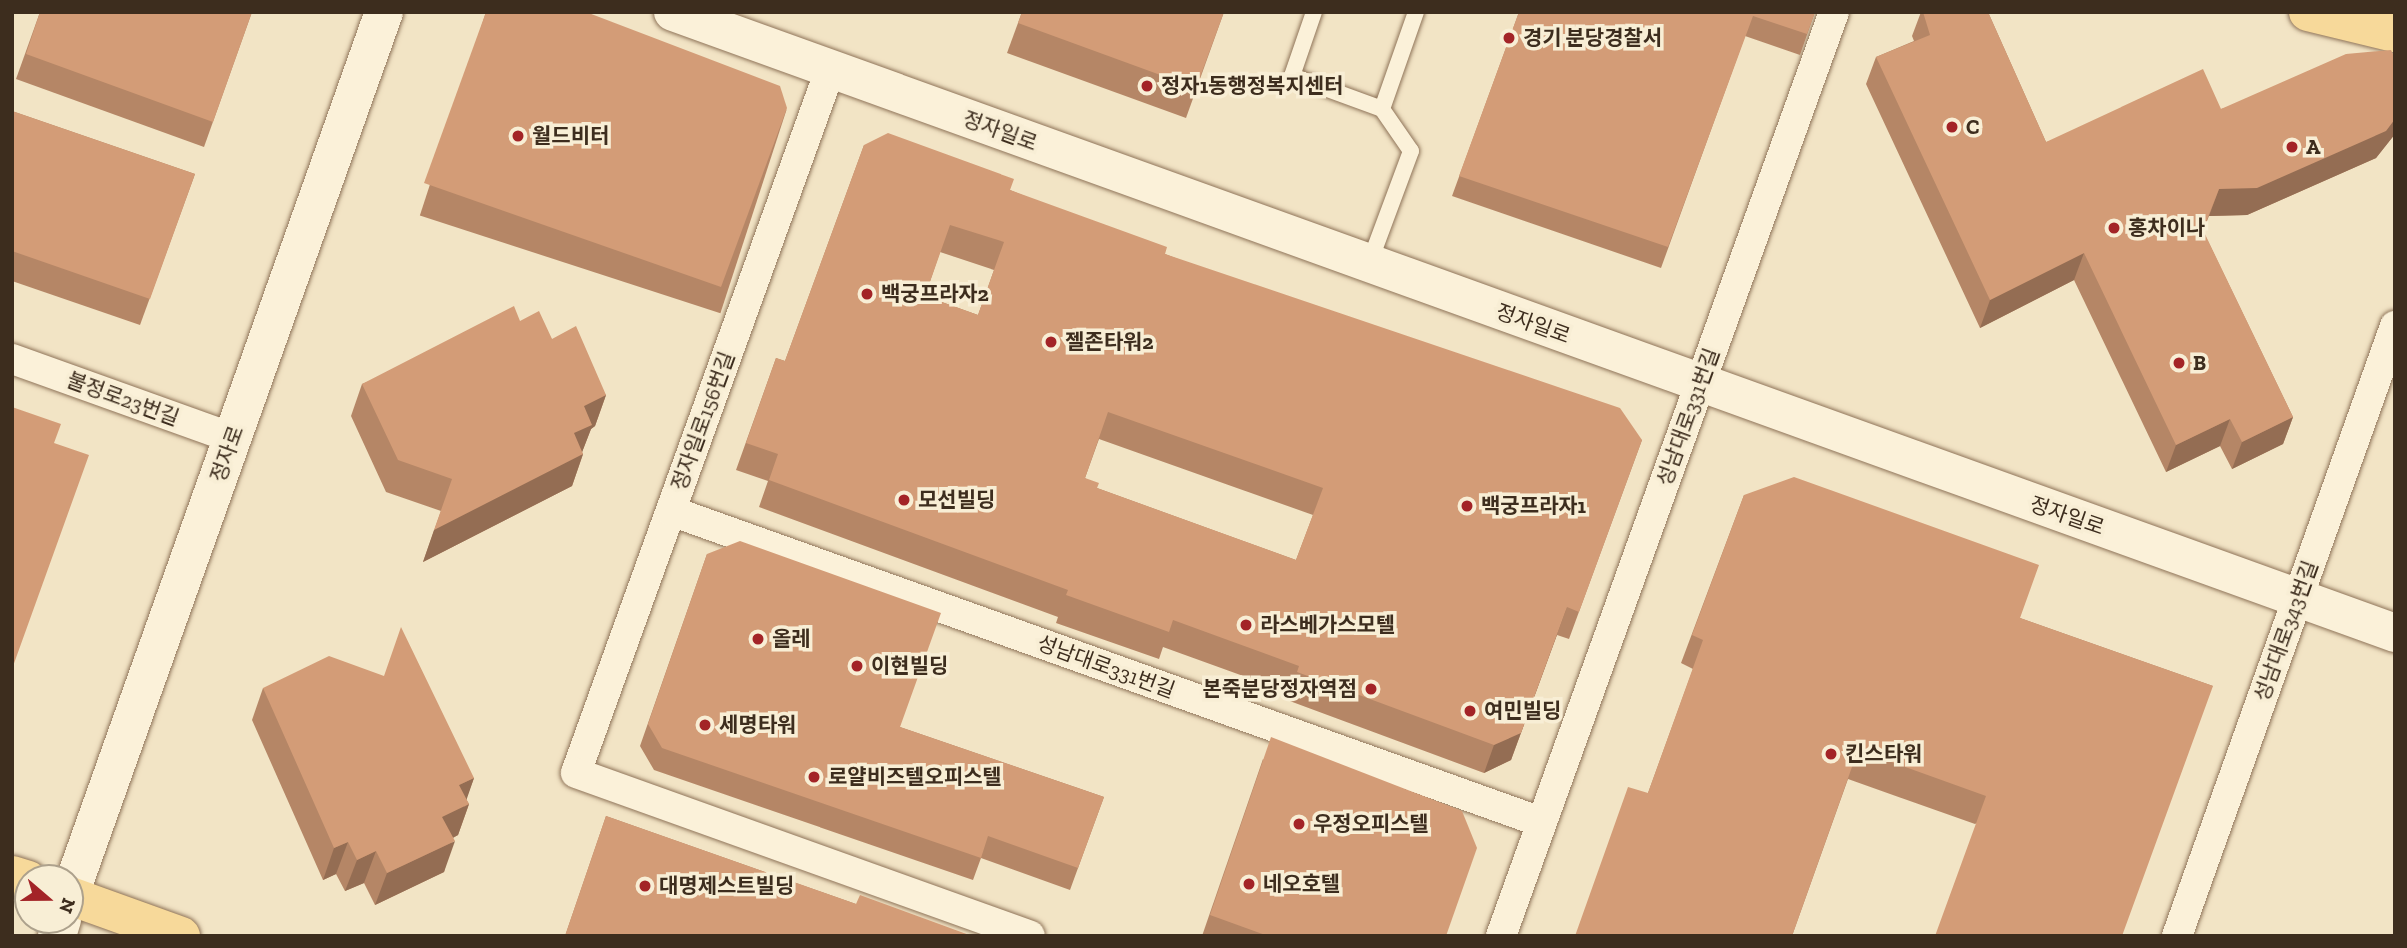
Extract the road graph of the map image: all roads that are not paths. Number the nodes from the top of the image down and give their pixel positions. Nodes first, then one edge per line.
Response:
1 (384, 12) edge
2 (673, 12) edge
3 (1314, 12) edge
4 (1416, 12) edge
5 (1834, 12) edge
6 (2308, 12) edge
7 (2395, 33) edge
8 (830, 70) junction
9 (1382, 109) junction
10 (1369, 264) junction
11 (2395, 326) edge
12 (12, 359) edge
13 (1700, 384) junction
14 (233, 438) junction
15 (671, 511) junction
16 (2298, 598) junction
17 (2395, 633) edge
18 (1541, 822) junction
19 (81, 864) edge
20 (84, 900) edge
21 (181, 936) edge
22 (1030, 936) edge
23 (1502, 936) edge
24 (2177, 936) edge

1 - 14 street, 정자로
2 - 8 street, 정자일로
3 - 9 lane
4 - 9 lane
5 - 13 street, 성남대로331번길
6 - 7 main road
8 - 10 street, 정자일로
8 - 15 street, 정자일로156번길
9 - 10 lane
10 - 13 street, 정자일로
11 - 16 street, 성남대로343번길
12 - 14 street, 불정로23번길
13 - 16 street, 정자일로
13 - 18 street, 성남대로331번길
14 - 19 street, 정자로
15 - 18 street, 성남대로331번길
15 - 22 street, 정자일로156번길
16 - 17 street, 정자일로
16 - 24 street, 성남대로343번길
18 - 23 street, 성남대로331번길
20 - 21 main road

